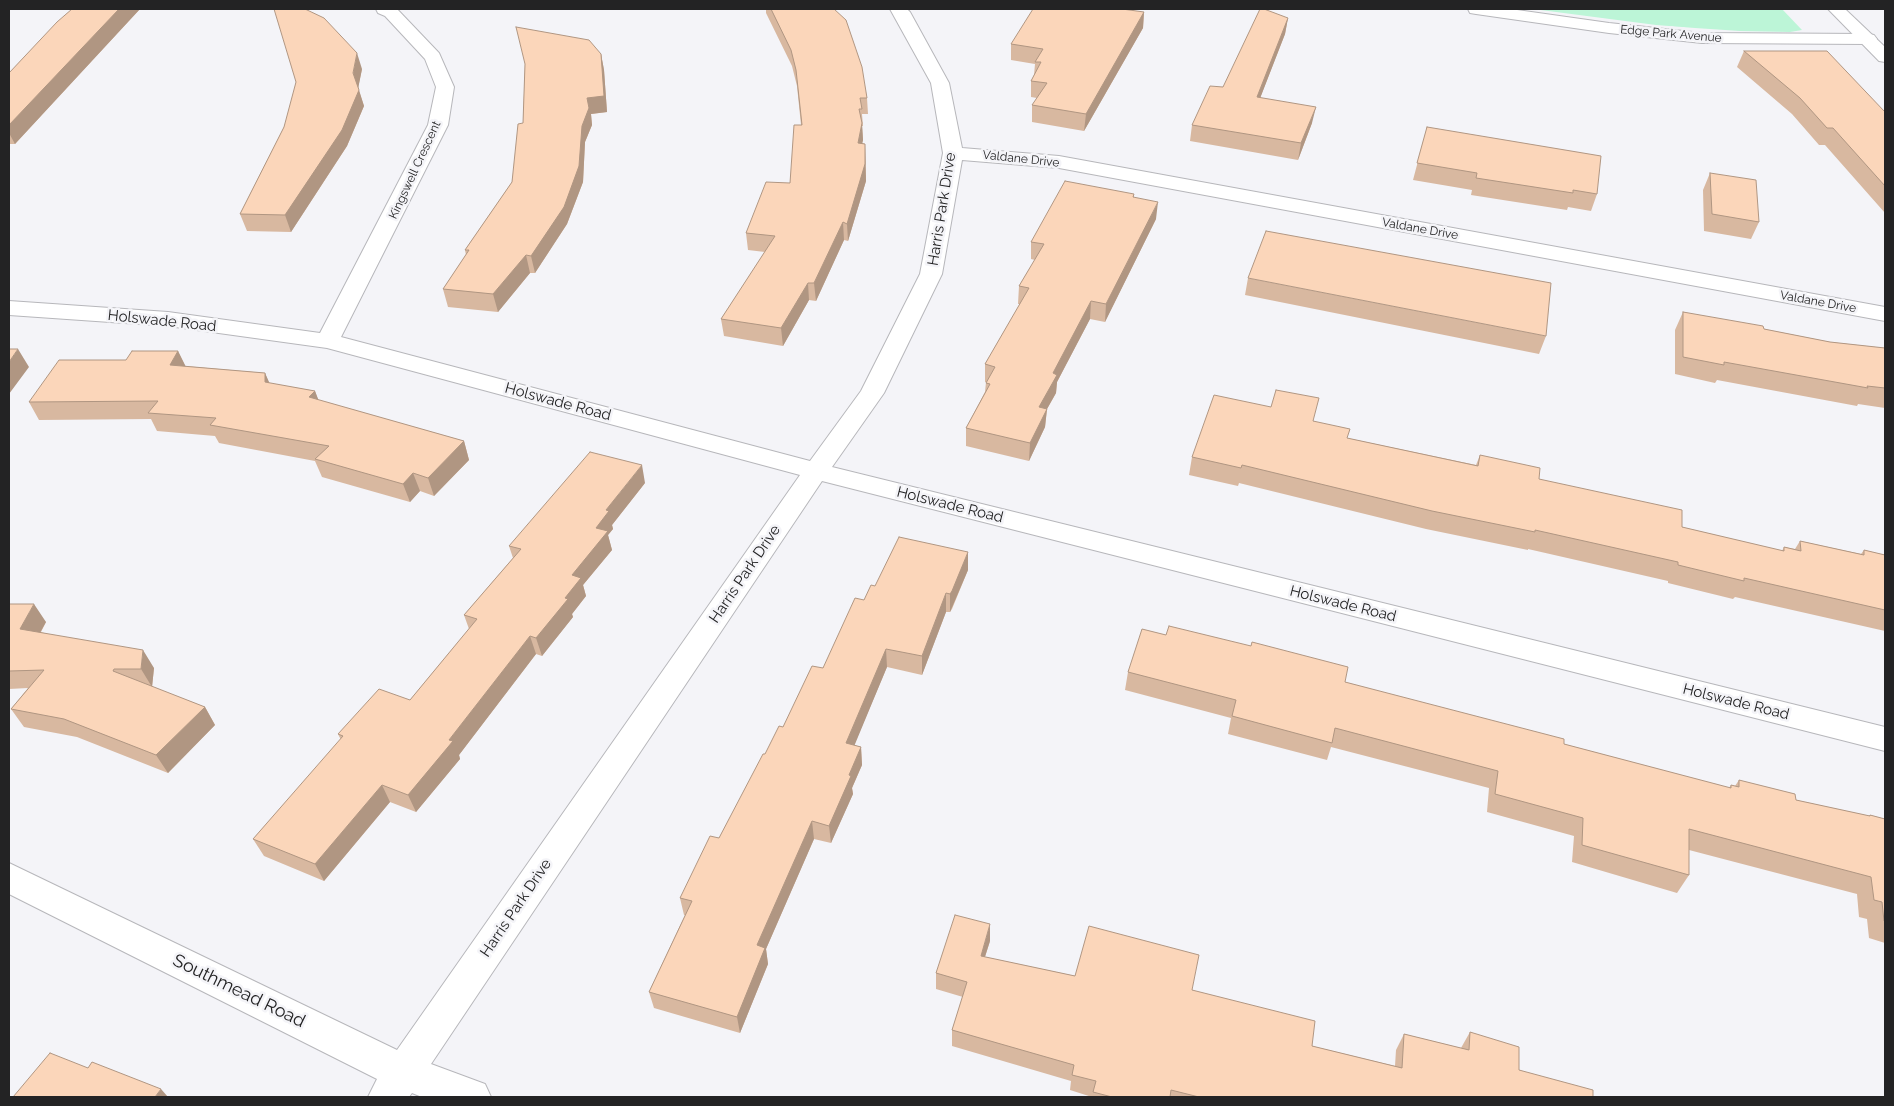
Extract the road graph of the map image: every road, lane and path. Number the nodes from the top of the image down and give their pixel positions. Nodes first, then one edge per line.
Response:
1 (384, 9) edge
2 (898, 9) edge
3 (1476, 9) edge
4 (1836, 9) edge
5 (1868, 40) junction
6 (1885, 57) edge
7 (953, 153) junction
8 (9, 308) edge
9 (1885, 314) edge
10 (328, 341) junction
11 (816, 471) junction
12 (1885, 739) edge
13 (9, 878) edge
14 (395, 1085) edge
15 (472, 1097) edge

1 - 10 street, Kingswell Crescent
2 - 7 street, Harris Park Drive
3 - 5 street, Edge Park Avenue
4 - 5 street
5 - 6 street
7 - 9 street, Valdane Drive
7 - 11 street, Harris Park Drive
8 - 10 street, Holswade Road
10 - 11 street, Holswade Road
11 - 12 street, Holswade Road
11 - 14 street, Harris Park Drive
13 - 14 street, Southmead Road
14 - 15 street, Southmead Road

